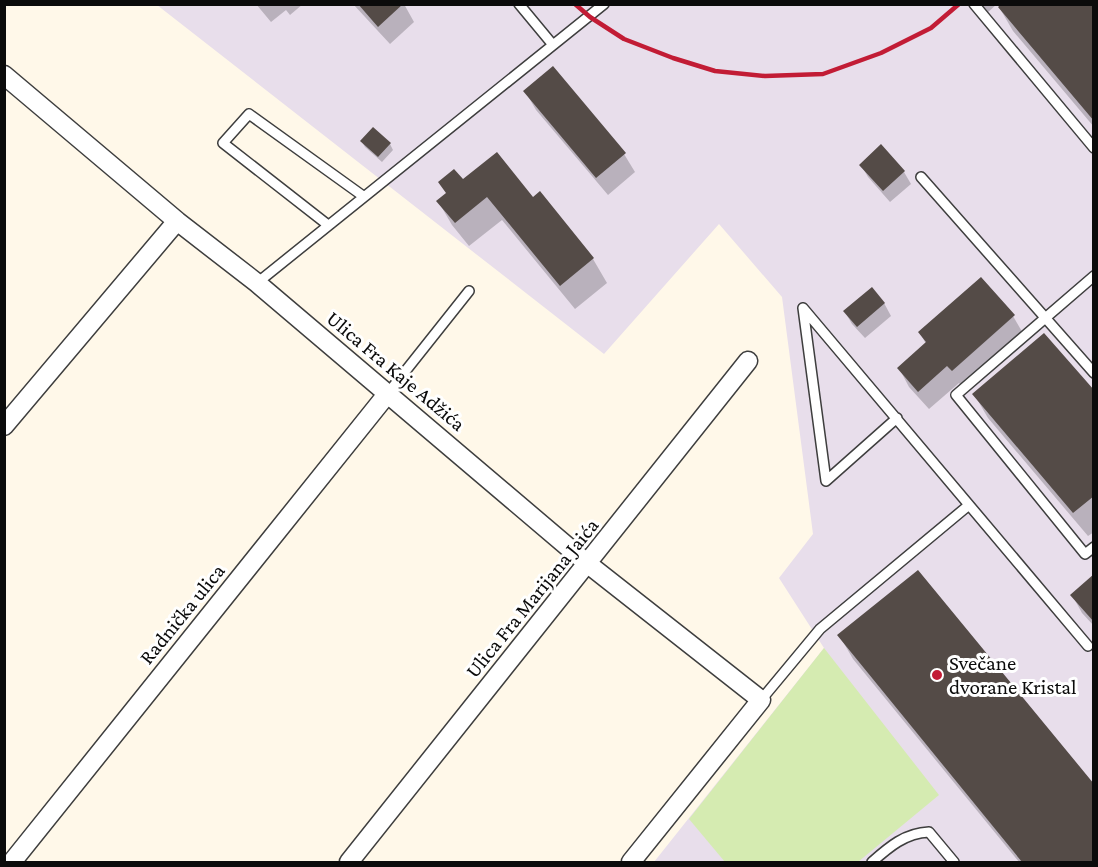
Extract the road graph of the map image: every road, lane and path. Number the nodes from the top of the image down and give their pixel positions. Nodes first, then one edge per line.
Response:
1 (519, 4) edge
2 (604, 4) edge
3 (976, 5) edge
4 (553, 45) junction
5 (4, 75) edge
6 (1094, 148) edge
7 (921, 177) dead end
8 (363, 196) junction
9 (177, 221) junction
10 (328, 225) junction
11 (1094, 276) edge
12 (256, 283) junction
13 (469, 291) dead end
14 (1045, 318) junction
15 (748, 361) dead end
16 (1094, 373) edge
17 (388, 393) junction
18 (897, 418) junction
19 (4, 426) edge
20 (969, 505) junction
21 (1094, 547) edge
22 (588, 564) junction
23 (1088, 646) dead end
24 (761, 700) junction
25 (12, 862) edge
26 (349, 862) edge
27 (631, 862) edge
28 (872, 862) edge
29 (954, 862) edge

1 - 4 lane
2 - 4 lane
3 - 6 lane
4 - 8 lane
5 - 9 street, Ulica Fra Kaje Adžića
7 - 14 lane
8 - 10 lane
8 - 10 lane
9 - 12 street, Ulica Fra Kaje Adžića
9 - 19 street
10 - 12 lane
11 - 14 lane
12 - 17 street, Ulica Fra Kaje Adžića
13 - 17 lane
14 - 16 lane
14 - 21 lane
15 - 22 street, Ulica Fra Marijana Jaića
17 - 22 street, Ulica Fra Kaje Adžića
17 - 25 street, Radnička ulica
18 - 18 lane
18 - 20 lane
20 - 23 lane
20 - 24 lane
22 - 24 street, Ulica Fra Kaje Adžića
22 - 26 street, Ulica Fra Marijana Jaića
24 - 27 street
28 - 29 lane

